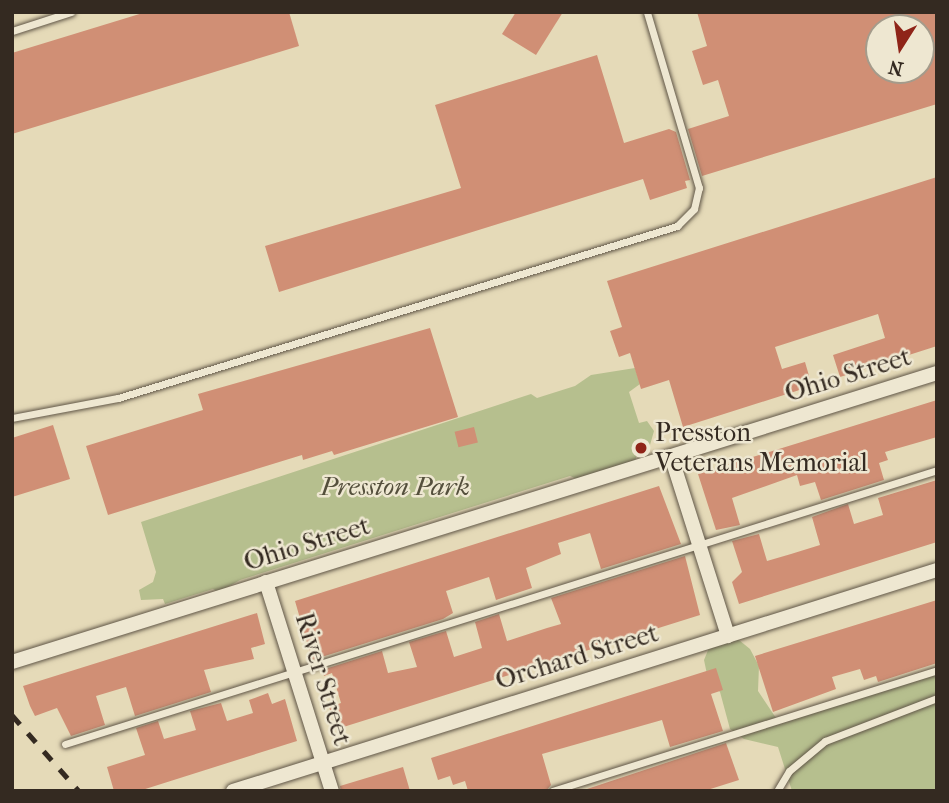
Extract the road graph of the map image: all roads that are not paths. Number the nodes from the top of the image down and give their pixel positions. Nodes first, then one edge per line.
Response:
1 (71, 12) edge
2 (647, 12) edge
3 (12, 31) edge
4 (937, 373) edge
5 (12, 418) edge
6 (671, 456) junction
7 (937, 470) edge
8 (698, 544) junction
9 (937, 570) edge
10 (267, 582) junction
11 (728, 636) junction
12 (12, 662) edge
13 (937, 670) edge
14 (295, 671) junction
15 (937, 698) edge
16 (65, 744) dead end
17 (323, 762) junction
18 (233, 791) edge
19 (332, 791) edge
20 (552, 791) edge
21 (777, 791) edge

1 - 3 lane
2 - 5 lane
4 - 6 street, Ohio Street
6 - 8 street
6 - 10 street, Ohio Street
7 - 8 lane
8 - 11 street
8 - 14 lane
9 - 11 street, Orchard Street
10 - 12 street, Ohio Street
10 - 14 street, River Street
11 - 17 street, Orchard Street
13 - 20 lane
14 - 16 lane
14 - 17 street, River Street
15 - 21 lane
17 - 18 street, Orchard Street
17 - 19 street, River Street

